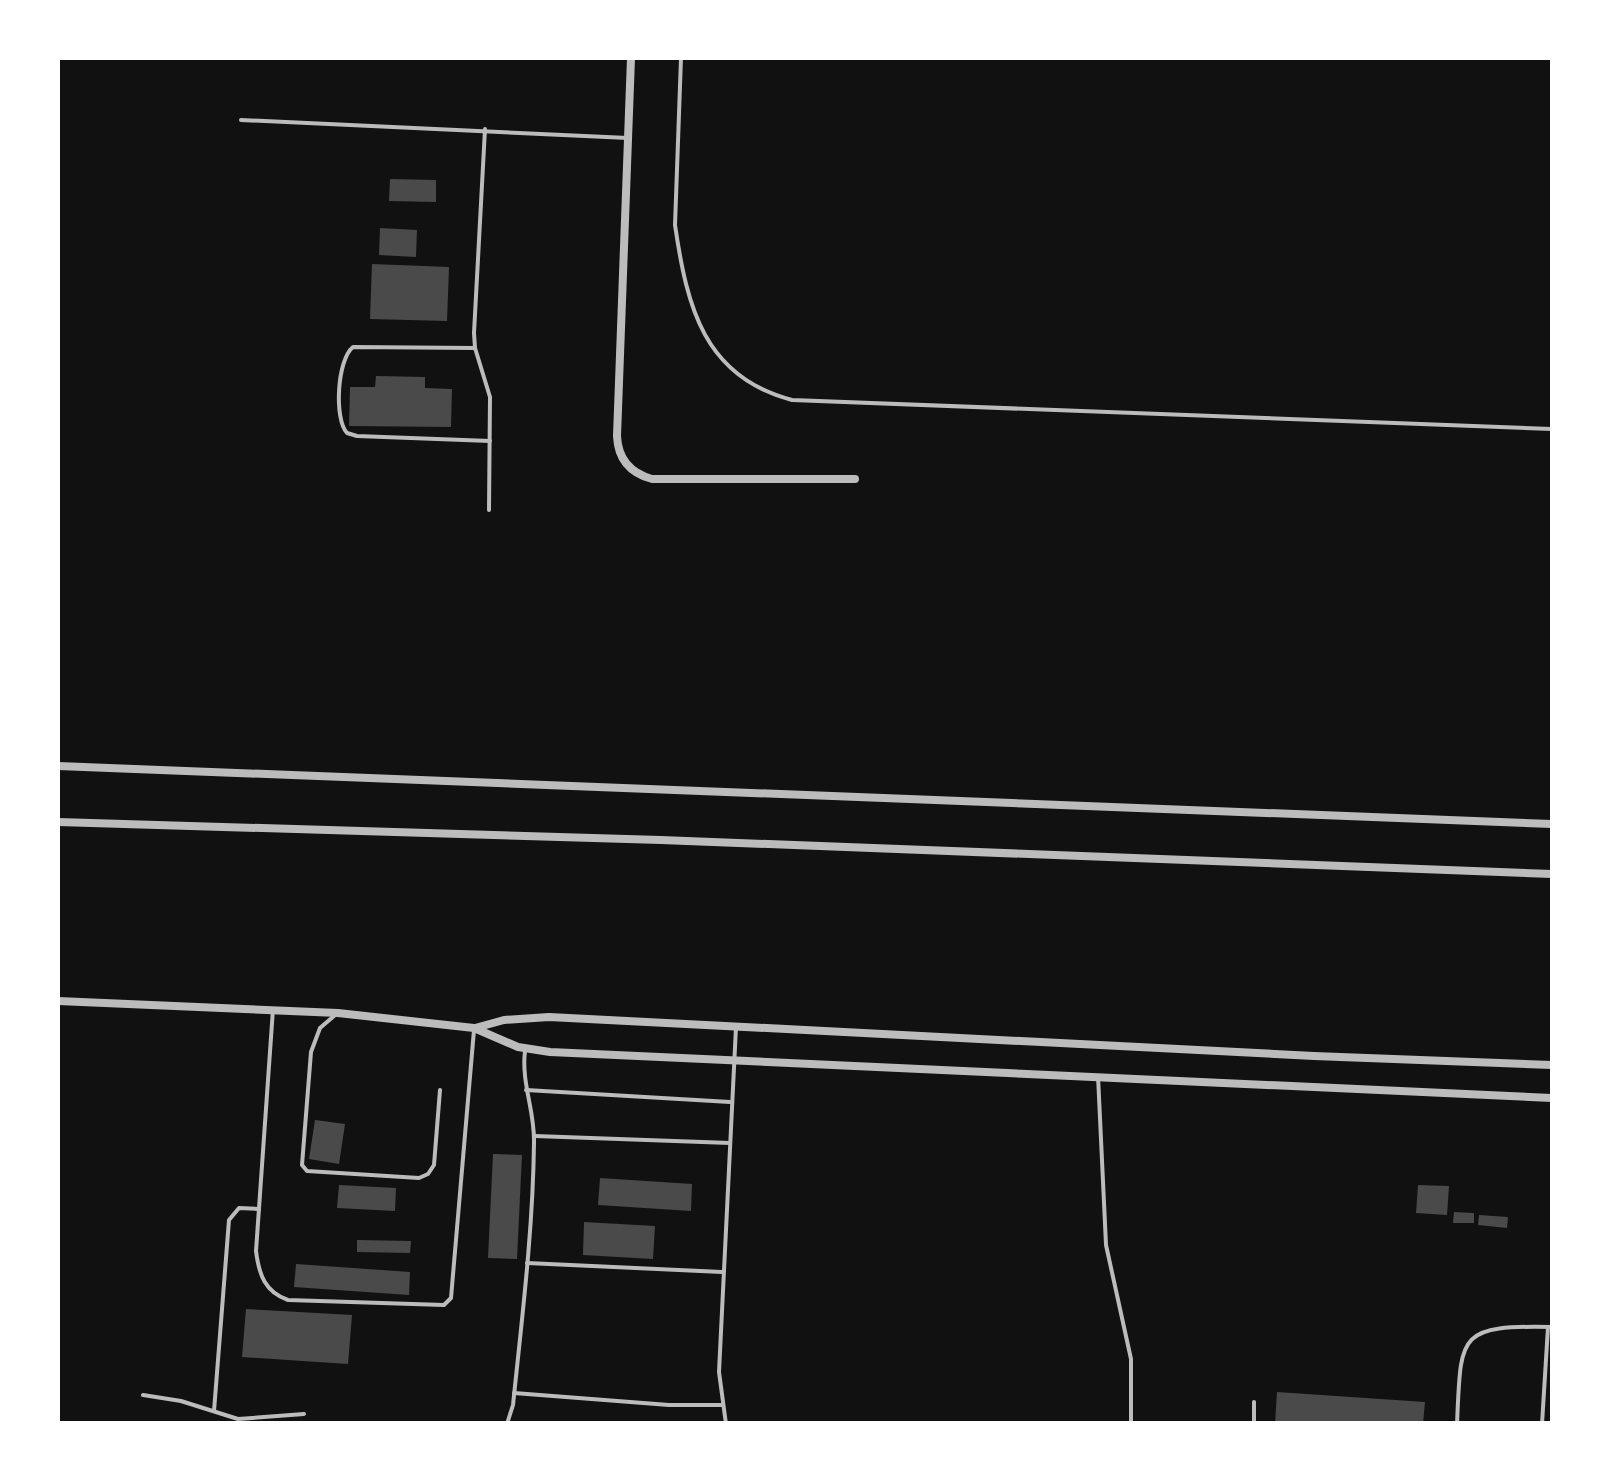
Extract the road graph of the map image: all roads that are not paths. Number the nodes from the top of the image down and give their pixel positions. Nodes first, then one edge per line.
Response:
1 (631, 58) edge
2 (681, 58) edge
3 (241, 120) dead end
4 (485, 129) junction
5 (628, 138) junction
6 (475, 348) junction
7 (1552, 429) edge
8 (490, 441) junction
9 (855, 479) dead end
10 (489, 510) dead end
11 (58, 766) edge
12 (58, 822) edge
13 (1552, 824) edge
14 (1552, 874) edge
15 (58, 1001) edge
16 (273, 1010) junction
17 (338, 1012) junction
18 (474, 1028) junction
19 (736, 1028) junction
20 (525, 1048) junction
21 (735, 1060) junction
22 (1552, 1064) edge
23 (1098, 1075) junction
24 (440, 1090) dead end
25 (526, 1090) junction
26 (1552, 1098) edge
27 (732, 1102) junction
28 (534, 1136) junction
29 (730, 1143) junction
30 (259, 1210) junction
31 (527, 1263) junction
32 (724, 1272) junction
33 (1550, 1327) edge
34 (514, 1393) junction
35 (142, 1396) dead end
36 (1254, 1402) dead end
37 (722, 1405) junction
38 (214, 1411) junction
39 (304, 1414) dead end
40 (507, 1424) edge
41 (726, 1424) edge
42 (1131, 1424) edge
43 (1254, 1424) edge
44 (1457, 1424) edge
45 (1542, 1424) edge

1 - 5 street
2 - 7 lane
3 - 4 lane
4 - 5 lane
4 - 6 lane
5 - 9 street
6 - 8 lane
6 - 8 lane
8 - 10 lane
11 - 13 street
12 - 14 street
15 - 16 street
16 - 17 street
16 - 30 lane
17 - 18 street
17 - 24 lane
18 - 19 street
18 - 20 street
18 - 30 lane
19 - 21 lane
19 - 22 street
20 - 21 street
20 - 25 lane
21 - 23 street
21 - 27 lane
23 - 26 street
23 - 42 lane
25 - 27 lane
25 - 28 lane
27 - 29 lane
28 - 29 lane
28 - 31 lane
29 - 32 lane
30 - 38 lane
31 - 32 lane
31 - 34 lane
32 - 37 lane
33 - 44 lane
33 - 45 lane
34 - 37 lane
34 - 40 lane
35 - 38 lane
36 - 43 lane
37 - 41 lane
38 - 39 lane

